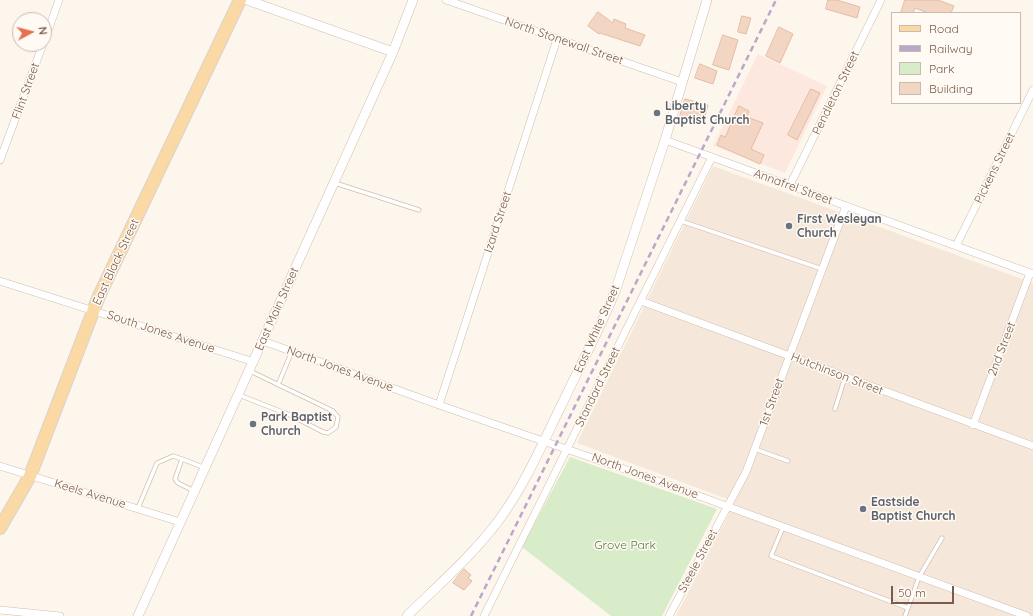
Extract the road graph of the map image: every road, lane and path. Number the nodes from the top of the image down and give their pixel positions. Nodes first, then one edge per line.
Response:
1 (59, 0) edge
2 (240, 0) edge
3 (247, 0) edge
4 (413, 0) edge
5 (446, 0) edge
6 (707, 0) edge
7 (881, 0) edge
8 (52, 20) edge
9 (558, 39) junction
10 (41, 52) edge
11 (393, 52) junction
12 (682, 82) junction
13 (1033, 91) edge
14 (665, 140) junction
15 (712, 157) junction
16 (0, 160) edge
17 (334, 183) junction
18 (790, 185) junction
19 (846, 206) junction
20 (419, 210) dead end
21 (681, 221) junction
22 (956, 246) junction
23 (822, 269) junction
24 (1032, 273) edge
25 (0, 282) edge
26 (641, 301) junction
27 (93, 311) junction
28 (263, 341) junction
29 (292, 351) junction
30 (790, 356) junction
31 (254, 362) junction
32 (250, 371) junction
33 (845, 377) junction
34 (278, 385) junction
35 (239, 395) junction
36 (439, 405) junction
37 (835, 409) dead end
38 (973, 425) junction
39 (544, 442) junction
40 (1033, 446) edge
41 (568, 448) junction
42 (755, 449) junction
43 (182, 459) junction
44 (788, 461) dead end
45 (0, 466) edge
46 (206, 468) junction
47 (30, 476) junction
48 (196, 492) junction
49 (727, 506) junction
50 (138, 508) junction
51 (180, 522) junction
52 (783, 527) junction
53 (0, 528) edge
54 (942, 538) dead end
55 (919, 577) junction
56 (908, 608) junction
57 (0, 610) edge
58 (60, 616) edge
59 (138, 616) edge
60 (407, 616) edge
61 (484, 616) edge
62 (670, 616) edge
63 (905, 616) edge
64 (1026, 616) edge

1 - 8 street, Flint Street
2 - 27 main road, East Black Street
3 - 11 street
4 - 11 street, East Main Street
5 - 9 street, North Stonewall Street
6 - 12 street, East White Street
7 - 18 street, Pendleton Street
9 - 12 street, North Stonewall Street
9 - 36 street, Izard Street
10 - 16 street, Flint Street
11 - 17 street, East Main Street
12 - 14 street, East White Street
13 - 22 street, Pickens Street
14 - 15 street, Annafrel Street
14 - 39 street, East White Street
15 - 18 street, Annafrel Street
15 - 21 street, Standard Street
17 - 20 lane
17 - 28 street, East Main Street
18 - 19 street, Annafrel Street
19 - 22 street, Annafrel Street
19 - 23 street, 1st Street
21 - 23 lane
21 - 26 street, Standard Street
22 - 24 street, Annafrel Street
23 - 30 street, 1st Street
24 - 38 street, 2nd Street
25 - 27 street, South Jones Avenue
26 - 30 street, Hutchinson Street
26 - 41 street, Standard Street
27 - 31 street, South Jones Avenue
27 - 47 main road, East Black Street
28 - 29 street, North Jones Avenue
28 - 31 street, East Main Street
29 - 34 lane
29 - 36 street, North Jones Avenue
30 - 33 street, Hutchinson Street
30 - 42 street, 1st Street
31 - 32 street, East Main Street
32 - 34 lane
32 - 35 street, East Main Street
33 - 37 lane
33 - 38 street, Hutchinson Street
34 - 35 lane
35 - 46 street, East Main Street
36 - 39 street, North Jones Avenue
38 - 40 street, Hutchinson Street
39 - 41 street, North Jones Avenue
39 - 60 street, East White Street
41 - 49 street, North Jones Avenue
41 - 61 street, Standard Street
42 - 44 lane
42 - 49 street, 1st Street
43 - 46 lane
43 - 48 lane
43 - 50 lane
45 - 47 street, Keels Avenue
46 - 48 street, East Main Street
47 - 50 street, Keels Avenue
47 - 53 main road, East Black Street
48 - 51 street, East Main Street
49 - 52 street, North Jones Avenue
49 - 62 street, Steele Street
50 - 51 street, Keels Avenue
51 - 59 street, East Main Street
52 - 55 street, North Jones Avenue
52 - 56 lane
54 - 55 lane
55 - 56 lane
55 - 64 street, North Jones Avenue
56 - 63 lane
57 - 58 street

